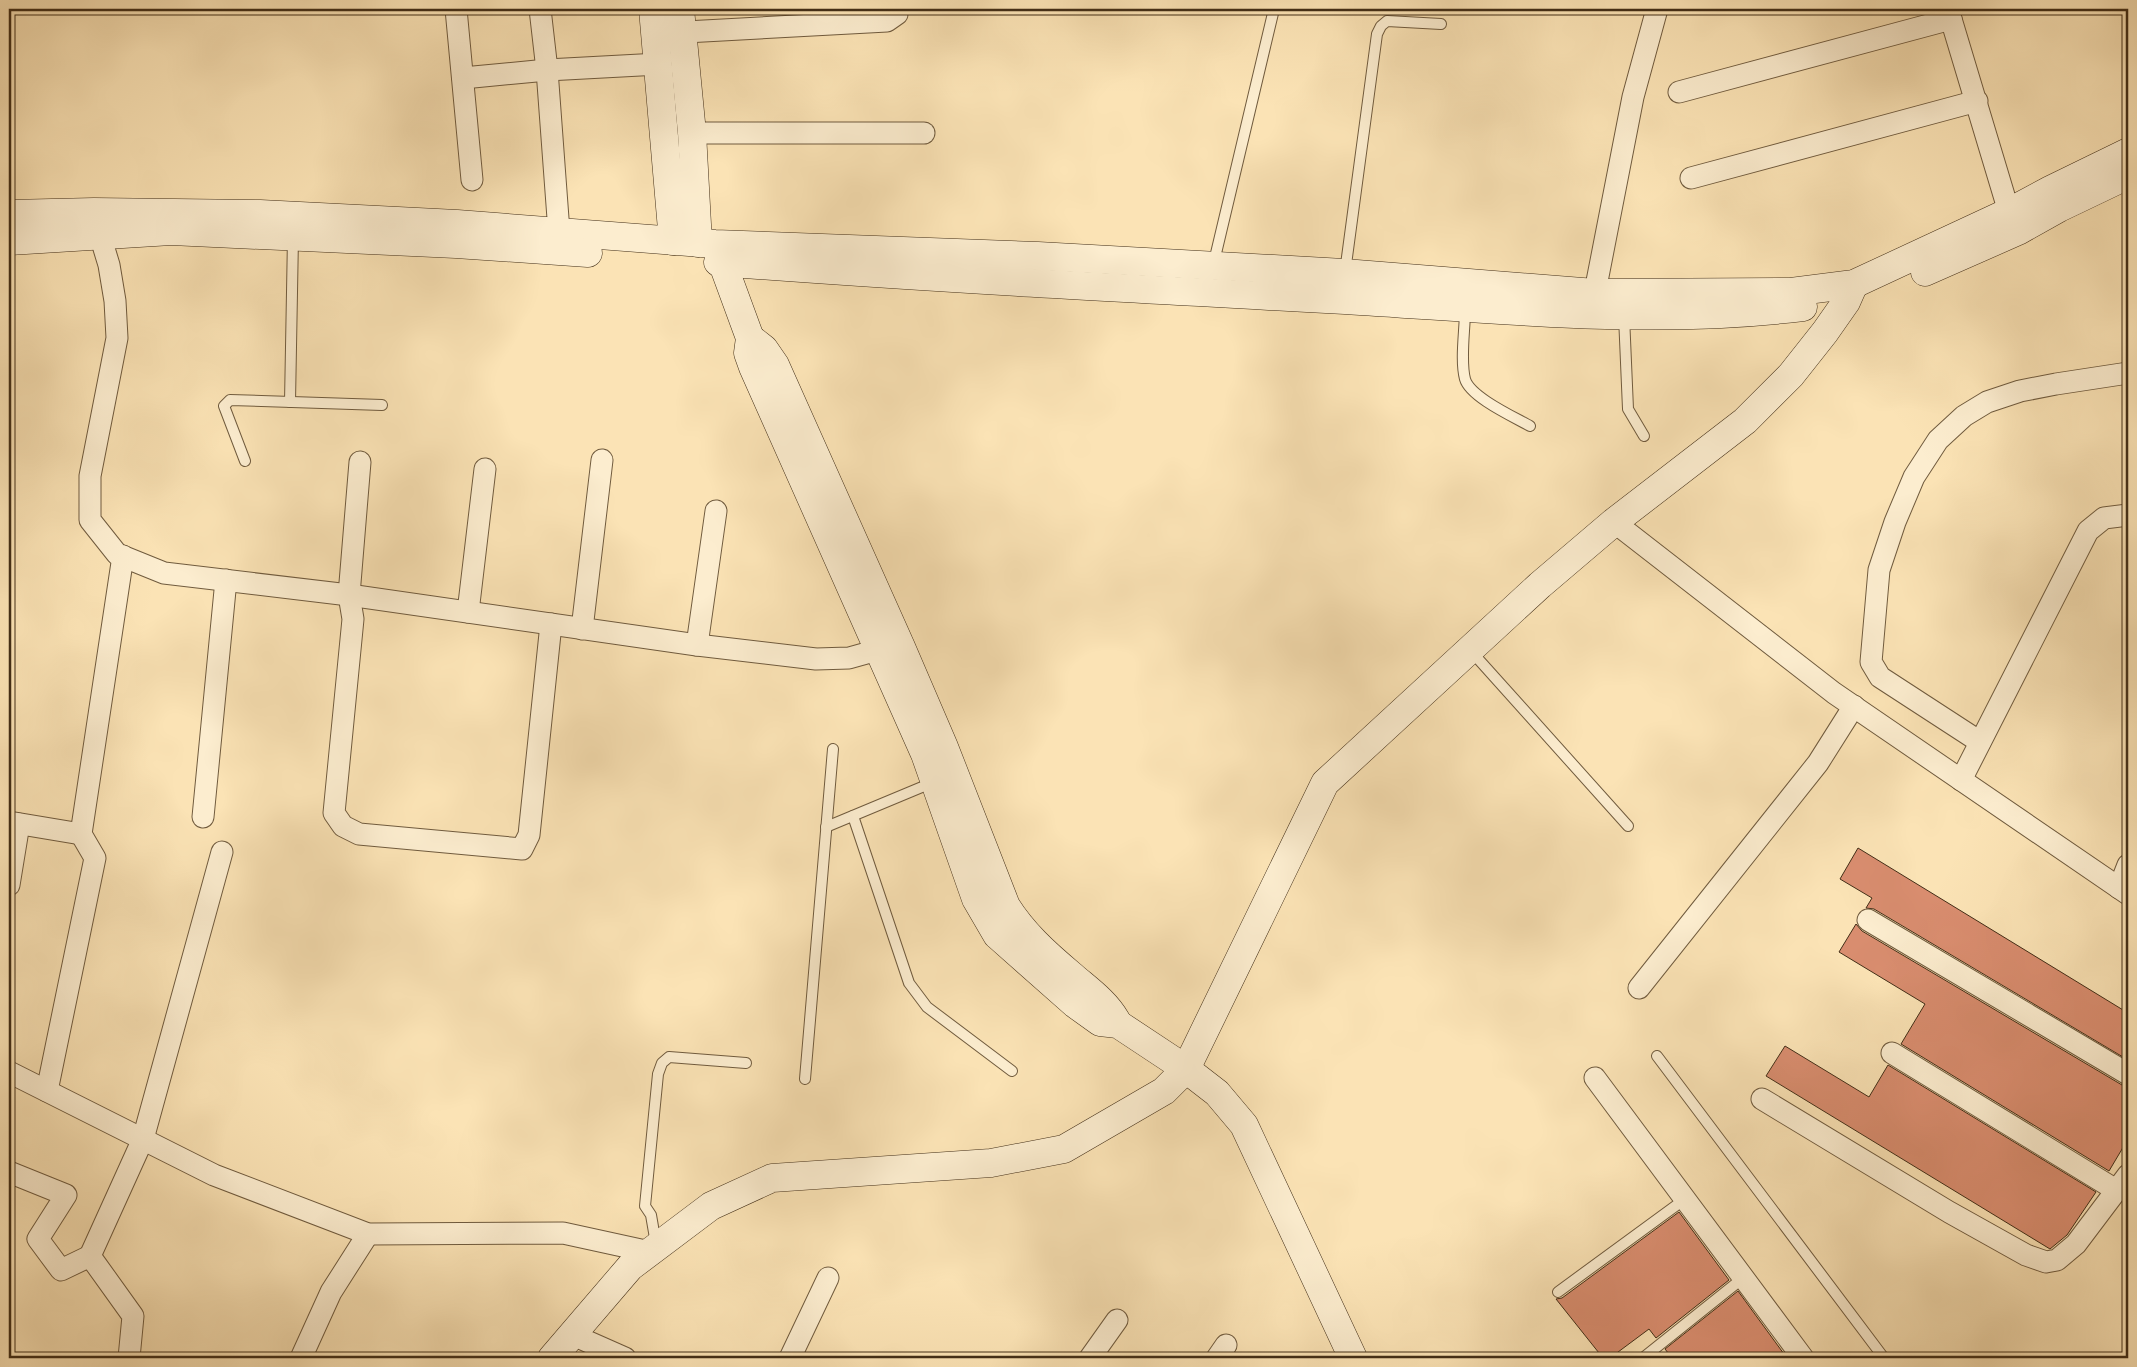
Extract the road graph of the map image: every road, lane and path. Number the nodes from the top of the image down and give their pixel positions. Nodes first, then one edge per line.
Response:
1 (456, 9) edge
2 (540, 9) edge
3 (897, 9) edge
4 (1274, 9) edge
5 (1657, 9) edge
6 (1950, 14) edge
7 (809, 17) edge
8 (667, 21) edge
9 (1441, 24) dead end
10 (659, 64) junction
11 (548, 70) junction
12 (463, 78) junction
13 (1679, 92) dead end
14 (1977, 101) junction
15 (692, 133) junction
16 (924, 133) dead end
17 (2128, 152) edge
18 (2128, 175) edge
19 (1691, 178) dead end
20 (472, 180) dead end
21 (2009, 212) junction
22 (9, 214) edge
23 (97, 223) junction
24 (293, 227) junction
25 (559, 232) junction
26 (9, 241) edge
27 (702, 248) junction
28 (1210, 280) junction
29 (1343, 287) junction
30 (1850, 293) junction
31 (1593, 304) junction
32 (1465, 309) junction
33 (1624, 315) junction
34 (2128, 373) edge
35 (290, 402) junction
36 (382, 405) dead end
37 (1530, 426) dead end
38 (1644, 436) dead end
39 (602, 460) dead end
40 (245, 461) dead end
41 (360, 462) dead end
42 (486, 469) dead end
43 (716, 511) dead end
44 (2128, 515) edge
45 (1614, 522) junction
46 (123, 556) junction
47 (226, 580) junction
48 (349, 595) junction
49 (468, 612) junction
50 (551, 624) junction
51 (582, 629) junction
52 (697, 644) junction
53 (890, 647) junction
54 (1470, 650) junction
55 (1854, 706) junction
56 (1980, 742) junction
57 (833, 749) dead end
58 (1961, 780) junction
59 (934, 782) junction
60 (853, 816) junction
61 (203, 817) dead end
62 (14, 823) edge
63 (1628, 826) dead end
64 (826, 827) junction
65 (81, 834) junction
66 (222, 852) dead end
67 (2128, 865) edge
68 (9, 885) edge
69 (2124, 891) edge
70 (1868, 920) dead end
71 (1639, 988) dead end
72 (1118, 1024) junction
73 (1892, 1053) dead end
74 (1657, 1056) dead end
75 (746, 1063) dead end
76 (1186, 1069) junction
77 (1012, 1071) dead end
78 (9, 1072) edge
79 (2128, 1074) edge
80 (1595, 1078) dead end
81 (805, 1079) dead end
82 (48, 1091) junction
83 (1762, 1099) dead end
84 (143, 1139) junction
85 (9, 1172) edge
86 (2122, 1182) edge
87 (1685, 1199) junction
88 (368, 1234) junction
89 (654, 1250) junction
90 (90, 1256) junction
91 (828, 1278) dead end
92 (1743, 1278) junction
93 (1558, 1292) dead end
94 (1118, 1320) dead end
95 (573, 1335) junction
96 (129, 1358) edge
97 (301, 1358) edge
98 (552, 1358) edge
99 (625, 1358) edge
100 (790, 1358) edge
101 (1090, 1358) edge
102 (1353, 1358) edge
103 (1643, 1358) edge
104 (1803, 1358) edge
105 (1884, 1358) edge

1 - 12 street
2 - 11 street
3 - 7 street
4 - 28 lane
5 - 31 street
6 - 13 street
6 - 14 street
7 - 8 street
8 - 10 street
8 - 15 street
9 - 29 lane
10 - 11 street
10 - 27 street
11 - 12 street
11 - 25 street
12 - 20 street
14 - 19 street
14 - 21 street
15 - 16 street
15 - 27 street
17 - 21 street
18 - 30 street
21 - 30 street
22 - 23 street
23 - 24 street
23 - 26 street
23 - 46 street
24 - 25 street
24 - 27 street
24 - 35 lane
25 - 27 street
27 - 28 street
27 - 53 street
28 - 29 street
29 - 31 street
29 - 32 street
30 - 31 street
30 - 33 street
30 - 45 street
31 - 32 street
31 - 33 street
32 - 37 lane
33 - 38 lane
34 - 56 street
35 - 36 lane
35 - 40 lane
39 - 51 street
41 - 48 street
42 - 49 street
43 - 52 street
44 - 56 street
45 - 54 street
45 - 55 street
46 - 47 street
46 - 65 street
47 - 48 street
47 - 61 street
48 - 49 street
48 - 50 street
49 - 50 street
50 - 51 street
51 - 52 street
52 - 53 street
53 - 59 street
53 - 72 street
54 - 63 lane
54 - 76 street
55 - 58 street
55 - 71 street
56 - 58 street
57 - 64 lane
58 - 69 street
59 - 60 lane
59 - 72 street
60 - 64 lane
60 - 77 lane
62 - 65 street
62 - 68 street
64 - 81 lane
65 - 82 street
66 - 84 street
67 - 69 street
70 - 79 street
72 - 76 street
73 - 86 street
74 - 105 lane
75 - 89 lane
76 - 89 street
76 - 102 street
78 - 82 street
80 - 87 street
82 - 84 street
83 - 86 street
84 - 88 street
84 - 90 street
85 - 90 street
87 - 92 street
87 - 93 lane
88 - 89 street
88 - 97 street
89 - 95 street
90 - 96 street
91 - 100 street
92 - 103 lane
92 - 104 street
94 - 101 street
95 - 98 street
95 - 99 street

